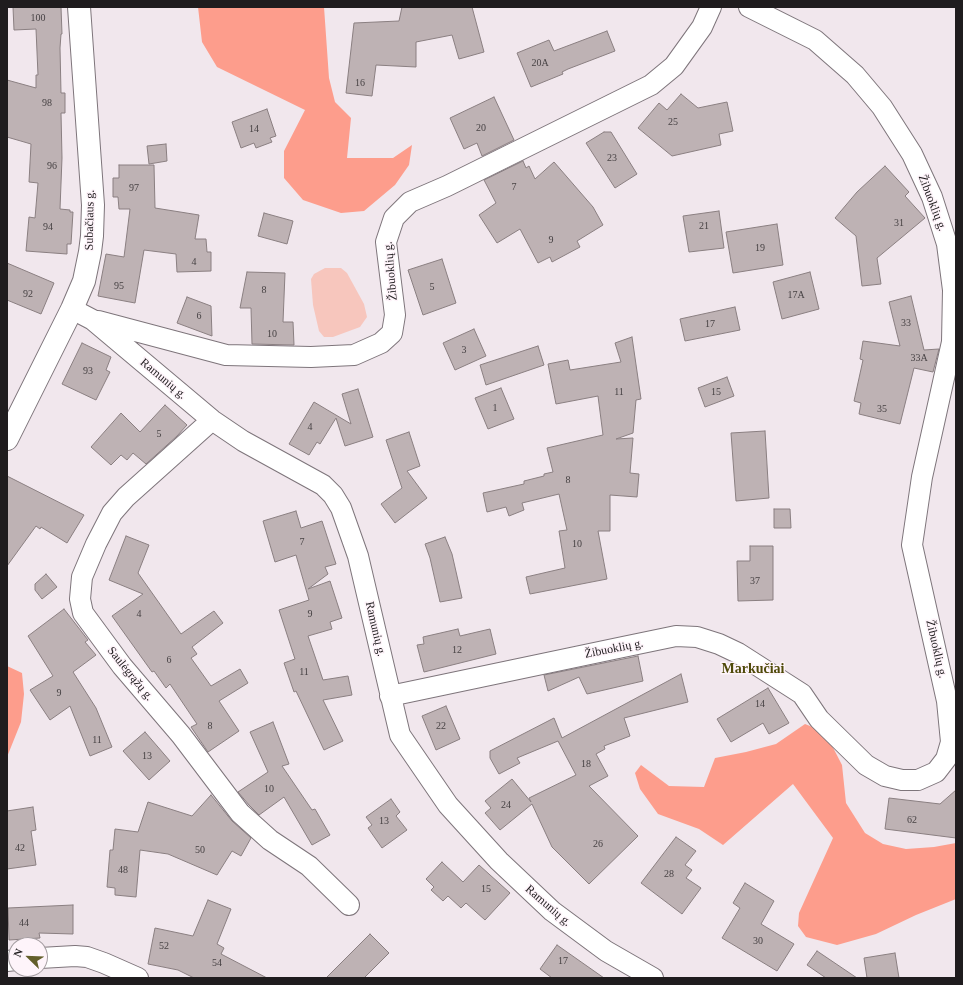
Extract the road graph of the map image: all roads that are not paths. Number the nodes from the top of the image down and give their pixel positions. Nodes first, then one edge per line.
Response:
1 (79, 7) edge
2 (711, 7) edge
3 (749, 7) edge
4 (72, 309) junction
5 (92, 320) junction
6 (212, 420) junction
7 (7, 439) edge
8 (390, 696) junction
9 (349, 905) dead end
10 (48, 958) edge
11 (138, 978) edge
12 (653, 978) edge

1 - 4 street, Subačiaus g.
2 - 5 street, Žibuoklių g.
3 - 8 street, Žibuoklių g.
4 - 5 street, Ramunių g.
4 - 7 street, Subačiaus g.
5 - 6 street, Ramunių g.
6 - 8 street, Ramunių g.
6 - 9 street, Saulėgrąžų g.
8 - 12 street, Ramunių g.
10 - 11 street

